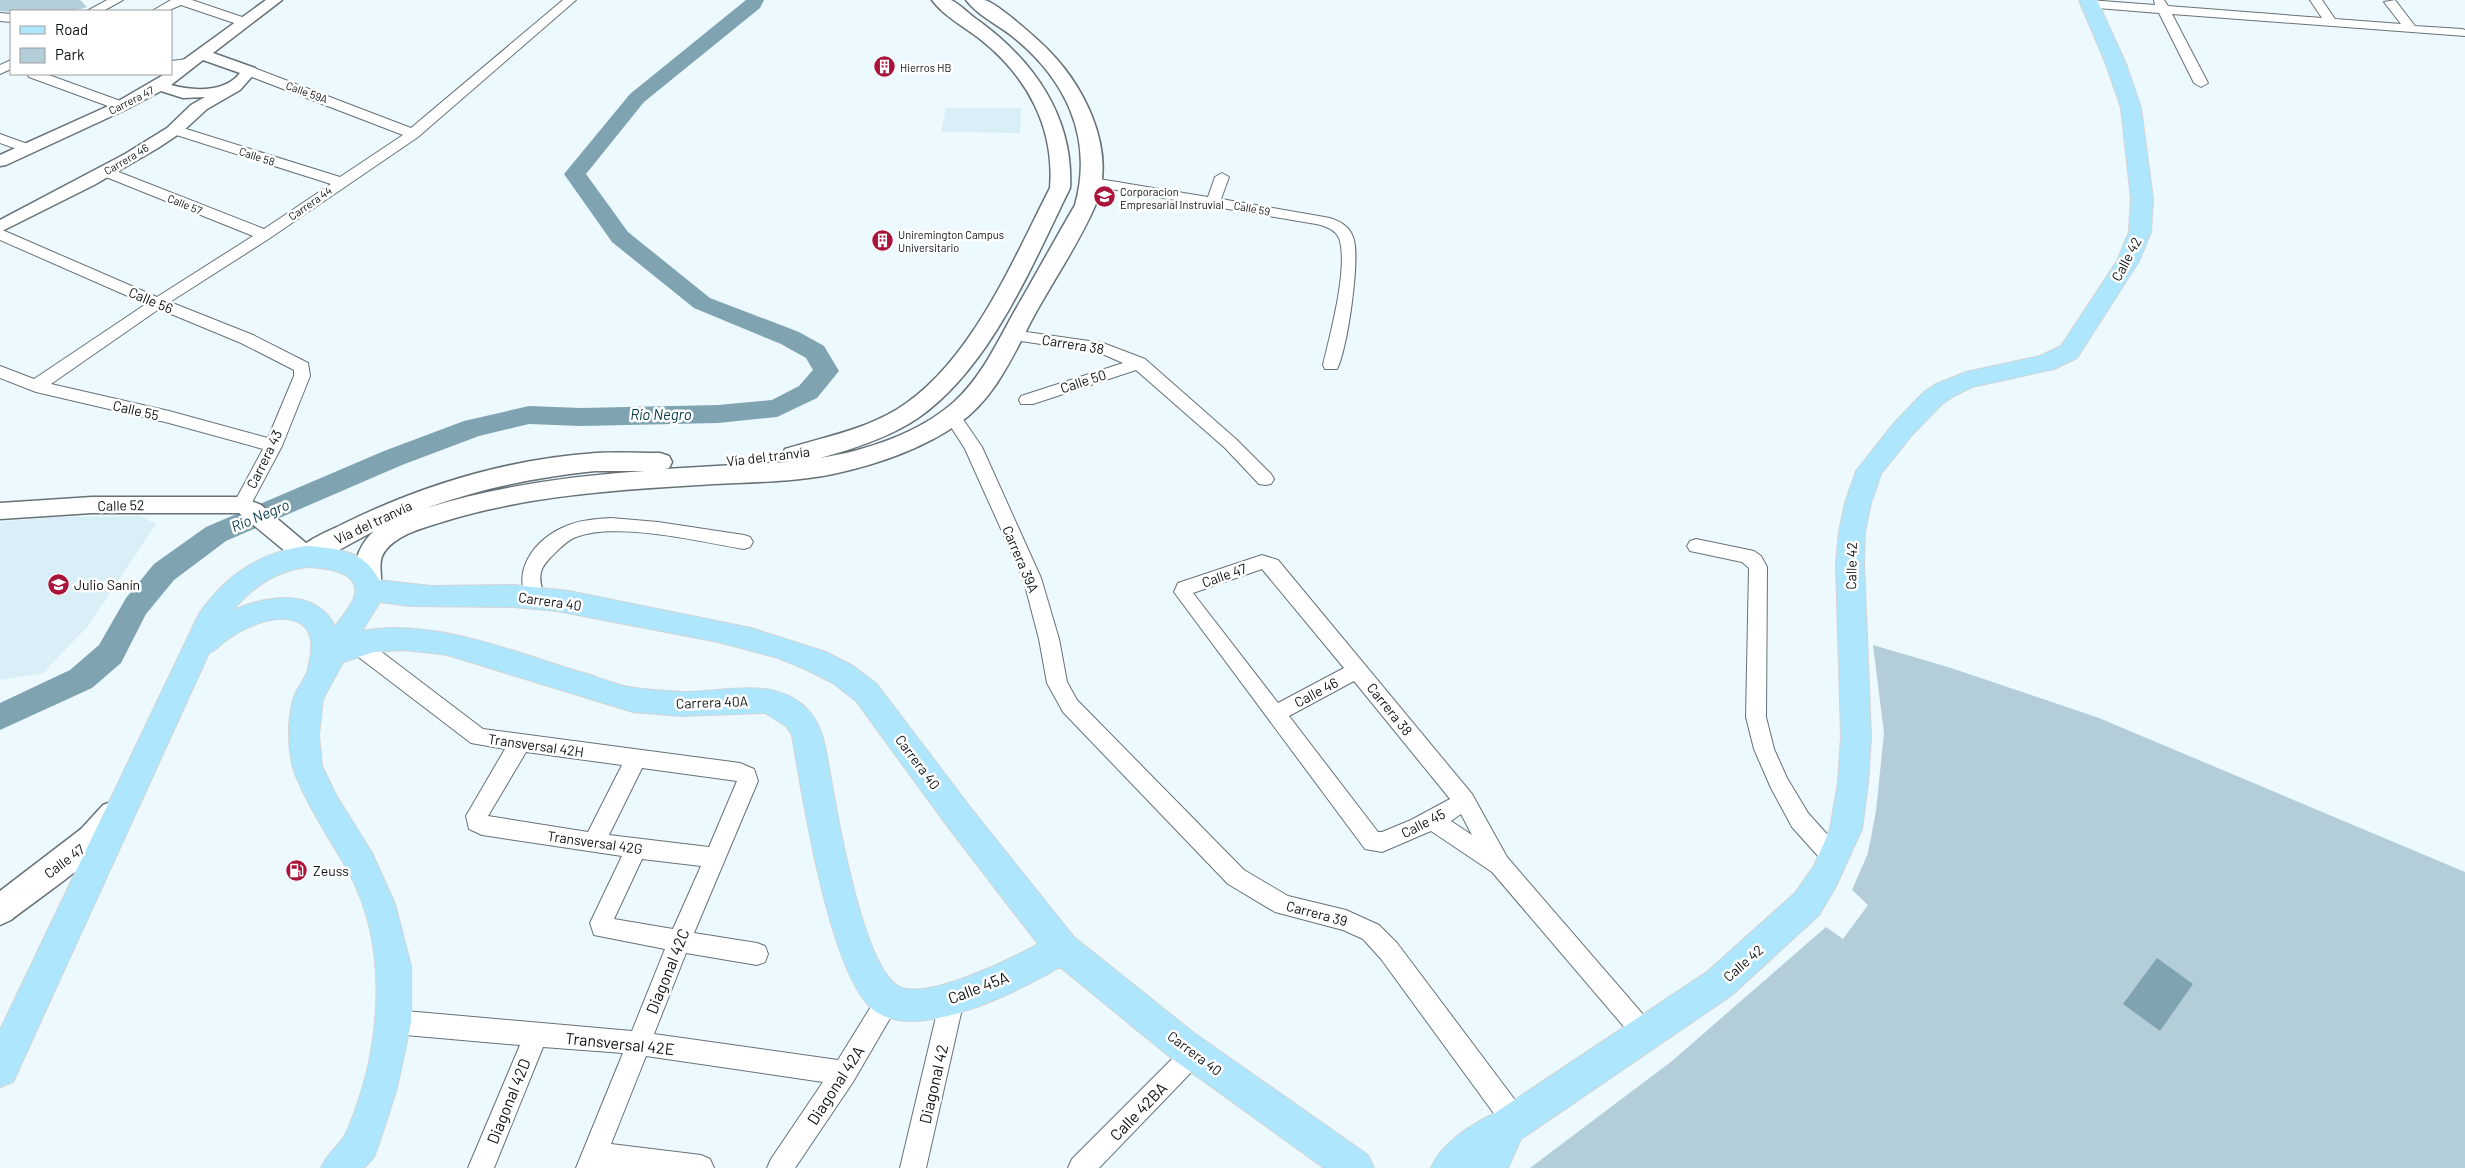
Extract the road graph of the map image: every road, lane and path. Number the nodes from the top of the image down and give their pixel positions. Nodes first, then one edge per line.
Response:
1 (117, 0) edge
2 (181, 0) edge
3 (275, 0) edge
4 (570, 0) edge
5 (941, 0) edge
6 (975, 0) edge
7 (2243, 0) edge
8 (2316, 0) edge
9 (2089, 2) edge
10 (2390, 2) dead end
11 (2161, 4) edge
12 (95, 10) edge
13 (160, 10) edge
14 (2253, 16) junction
15 (244, 22) junction
16 (2331, 22) junction
17 (2411, 29) junction
18 (2462, 33) dead end
19 (194, 58) junction
20 (172, 65) edge
21 (172, 72) edge
22 (37, 75) edge
23 (252, 76) junction
24 (159, 80) edge
25 (2201, 83) dead end
26 (224, 92) junction
27 (121, 106) junction
28 (175, 130) junction
29 (413, 134) junction
30 (0, 138) edge
31 (28, 149) junction
32 (0, 161) edge
33 (106, 172) junction
34 (1222, 177) dead end
35 (340, 182) junction
36 (1093, 182) junction
37 (1214, 202) junction
38 (0, 227) edge
39 (0, 234) edge
40 (265, 235) junction
41 (158, 304) junction
42 (1013, 336) junction
43 (1139, 363) junction
44 (1331, 365) dead end
45 (302, 367) joint
46 (0, 372) edge
47 (36, 386) junction
48 (1027, 400) dead end
49 (952, 416) junction
50 (273, 446) junction
51 (1264, 479) dead end
52 (242, 504) junction
53 (0, 511) edge
54 (280, 535) junction
55 (744, 542) dead end
56 (1696, 546) dead end
57 (307, 555) junction
58 (275, 562) junction
59 (1268, 562) joint
60 (370, 588) junction
61 (535, 596) junction
62 (195, 651) junction
63 (336, 656) junction
64 (1358, 670) junction
65 (1275, 714) junction
66 (1092, 731) joint
67 (520, 742) junction
68 (636, 758) junction
69 (747, 775) joint
70 (1464, 801) junction
71 (122, 806) junction
72 (1432, 820) junction
73 (477, 822) joint
74 (594, 843) junction
75 (1380, 843) joint
76 (636, 849) junction
77 (714, 858) junction
78 (1834, 858) junction
79 (1499, 864) junction
80 (0, 910) edge
81 (679, 942) junction
82 (1062, 948) junction
83 (757, 954) dead end
84 (888, 1000) junction
85 (952, 1000) junction
86 (394, 1022) junction
87 (1645, 1034) junction
88 (536, 1035) junction
89 (638, 1043) junction
90 (1194, 1053) junction
91 (0, 1068) edge
92 (844, 1073) junction
93 (1511, 1123) junction
94 (350, 1160) edge
95 (592, 1161) edge
96 (481, 1168) edge
97 (700, 1168) edge
98 (780, 1168) edge
99 (914, 1168) edge
100 (1081, 1168) edge
101 (1355, 1168) edge
102 (1450, 1168) edge
103 (1490, 1168) edge

1 - 12 street
2 - 13 street
2 - 15 street
3 - 15 street, Carrera 47
4 - 29 street, Carrera 44
5 - 57 main road, Vía del tranvía
6 - 36 main road, Vía del tranvía
7 - 14 street
8 - 16 street
9 - 11 street
9 - 78 main road, Calle 42
10 - 17 street
11 - 14 street
11 - 25 street
14 - 16 street
15 - 19 street, Carrera 47
16 - 17 street
17 - 18 street
19 - 20 street
19 - 21 street, Carrera 47
19 - 23 street, Calle 59A
22 - 27 street
23 - 26 street, Carrera 46
23 - 29 street, Calle 59A
24 - 26 street
24 - 27 street, Carrera 47
26 - 28 street, Carrera 46
27 - 31 street, Carrera 47
28 - 33 street, Carrera 46
28 - 35 street, Calle 58
29 - 35 street, Carrera 44
30 - 31 street
31 - 32 street, Carrera 47
33 - 38 street, Carrera 46
33 - 40 street, Calle 57
34 - 37 street
35 - 40 street, Carrera 44
36 - 37 street, Calle 59
36 - 42 main road, Vía del tranvía
37 - 44 street, Calle 59
39 - 41 street, Calle 56
40 - 41 street, Carrera 44
41 - 45 street, Calle 56
41 - 47 street, Carrera 44
42 - 43 street, Carrera 38
42 - 49 main road, Vía del tranvía
43 - 48 street, Calle 50
43 - 51 street, Carrera 38
45 - 50 street, Carrera 43
46 - 47 street, Calle 55
47 - 50 street, Calle 55
49 - 60 main road, Vía del tranvía
49 - 66 street, Carrera 39A
50 - 52 street, Carrera 43
52 - 53 street, Calle 52
52 - 54 street, Carrera 43
54 - 57 street, Carrera 43
54 - 58 street
55 - 61 street
56 - 78 street
57 - 58 main road
57 - 60 main road
58 - 62 main road
59 - 64 street, Carrera 38
59 - 65 street, Calle 47
60 - 61 main road, Carrera 40
60 - 63 main road
61 - 82 main road, Carrera 40
62 - 63 main road
62 - 71 main road
63 - 67 street, Transversal 42H
63 - 84 main road, Carrera 40A
63 - 86 main road
64 - 65 street, Calle 46
64 - 70 street, Carrera 38
65 - 75 street
66 - 93 street, Carrera 39
67 - 68 street, Transversal 42H
67 - 73 street
68 - 69 street, Transversal 42H
68 - 74 street
69 - 77 street, Diagonal 42C
70 - 72 street, Calle 45
70 - 79 street, Carrera 38
71 - 80 main road, Calle 47
71 - 91 main road
72 - 75 street, Calle 45
72 - 79 street, Carrera 38
73 - 74 street, Transversal 42G
74 - 76 street, Transversal 42G
76 - 77 street, Transversal 42G
76 - 81 street
77 - 81 street, Diagonal 42C
78 - 87 main road, Calle 42
79 - 87 street, Carrera 38
81 - 83 street
81 - 89 street, Diagonal 42C
82 - 85 main road, Calle 45A
82 - 90 main road, Carrera 40
84 - 85 main road, Calle 45A
84 - 92 street, Diagonal 42A
85 - 99 street, Diagonal 42
86 - 88 street, Transversal 42E
86 - 94 main road
87 - 93 main road, Calle 42
88 - 89 street, Transversal 42E
88 - 96 street, Diagonal 42D
89 - 92 street, Transversal 42E
89 - 95 street, Diagonal 42C
90 - 100 street, Calle 42BA
90 - 101 main road, Carrera 40
92 - 98 street, Diagonal 42A
93 - 102 main road, Calle 42
93 - 103 main road
95 - 97 street

